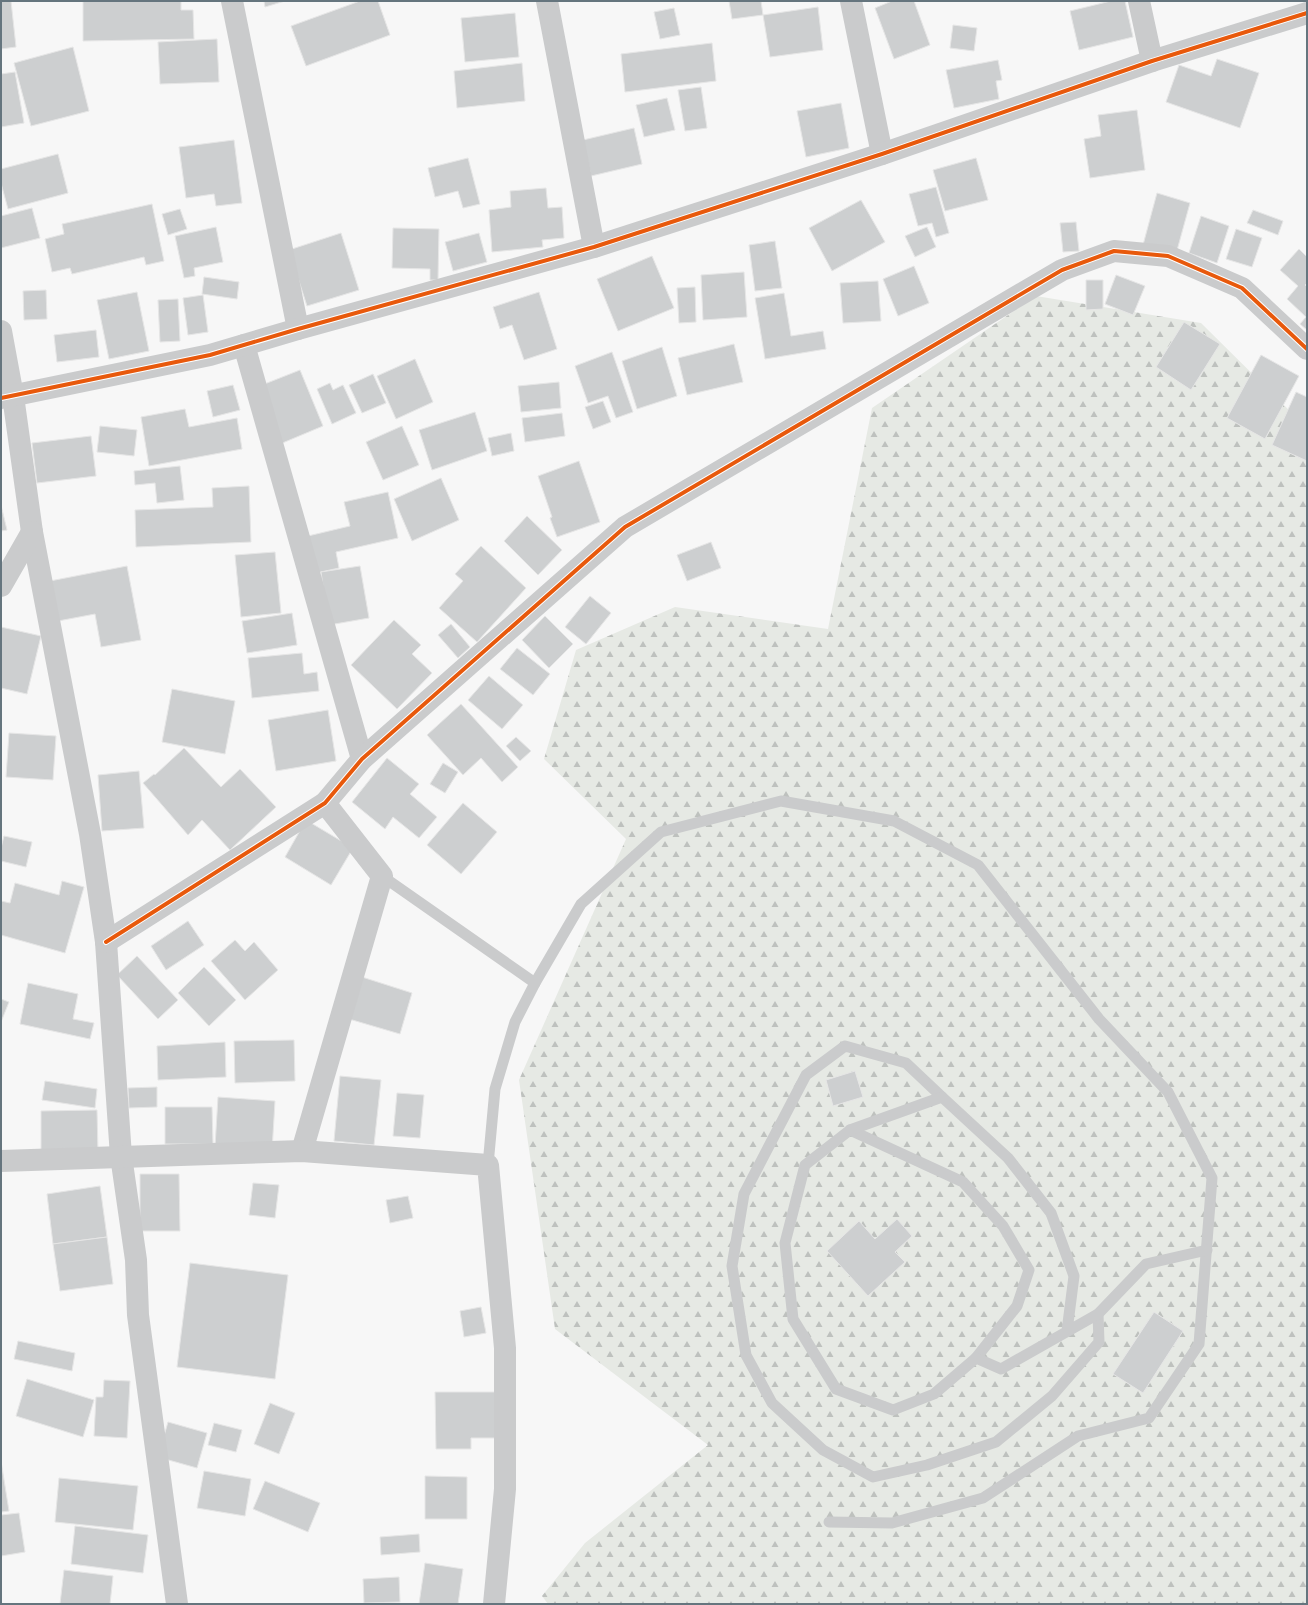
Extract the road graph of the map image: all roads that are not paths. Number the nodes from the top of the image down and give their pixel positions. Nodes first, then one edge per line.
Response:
1 (232, 1) edge
2 (547, 1) edge
3 (851, 1) edge
4 (1139, 1) edge
5 (1307, 13) edge
6 (1152, 61) junction
7 (882, 154) junction
8 (594, 248) junction
9 (298, 329) junction
10 (1, 331) edge
11 (244, 345) junction
12 (1307, 349) edge
13 (7, 397) edge
14 (32, 532) junction
15 (1, 586) edge
16 (362, 759) junction
17 (325, 803) junction
18 (382, 876) junction
19 (106, 942) junction
20 (535, 984) junction
21 (942, 1097) junction
22 (850, 1130) junction
23 (302, 1151) junction
24 (121, 1156) junction
25 (1, 1161) edge
26 (488, 1165) junction
27 (1206, 1250) junction
28 (1098, 1314) junction
29 (1067, 1331) junction
30 (976, 1358) junction
31 (829, 1522) dead end
32 (177, 1604) edge
33 (494, 1604) edge

1 - 9 street
2 - 8 street
3 - 7 street
4 - 6 street
5 - 6 street
6 - 7 street
7 - 8 street
8 - 9 street
9 - 11 street
10 - 13 street
11 - 13 street
11 - 16 street
12 - 16 street
13 - 14 street
14 - 15 street
14 - 19 street
16 - 17 street
17 - 18 street
17 - 19 street
18 - 20 lane
18 - 23 street
19 - 24 street
20 - 26 lane
20 - 27 lane
21 - 22 lane
21 - 28 lane
21 - 29 lane
22 - 30 lane
22 - 30 lane
23 - 24 street
23 - 26 street
24 - 25 street
24 - 32 street
26 - 33 street
27 - 28 lane
27 - 31 lane
28 - 29 lane
29 - 30 lane

